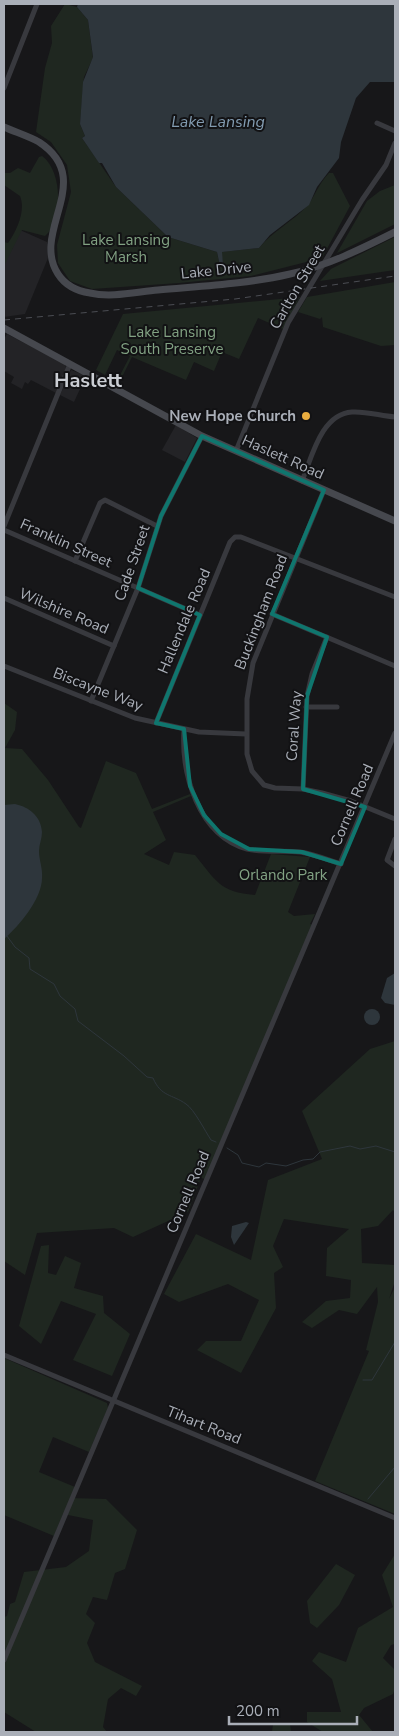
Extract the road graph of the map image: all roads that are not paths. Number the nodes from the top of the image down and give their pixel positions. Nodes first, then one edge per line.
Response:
1 (37, 4) edge
2 (4, 88) edge
3 (376, 123) dead end
4 (4, 127) edge
5 (395, 131) edge
6 (395, 143) edge
7 (395, 232) edge
8 (325, 264) junction
9 (4, 330) edge
10 (70, 364) junction
11 (395, 417) edge
12 (202, 436) junction
13 (236, 451) junction
14 (302, 481) junction
15 (324, 490) junction
16 (395, 521) edge
17 (157, 526) junction
18 (4, 528) edge
19 (295, 558) junction
20 (75, 561) junction
21 (138, 588) junction
22 (395, 597) edge
23 (4, 598) edge
24 (272, 614) junction
25 (200, 615) junction
26 (327, 637) junction
27 (114, 646) junction
28 (4, 666) edge
29 (395, 666) edge
30 (91, 701) junction
31 (306, 707) junction
32 (337, 707) dead end
33 (156, 723) junction
34 (184, 729) junction
35 (395, 733) edge
36 (246, 734) junction
37 (303, 789) junction
38 (365, 807) junction
39 (395, 819) edge
40 (395, 840) edge
41 (341, 864) junction
42 (395, 866) edge
43 (4, 1355) edge
44 (113, 1401) junction
45 (395, 1518) edge
46 (4, 1660) edge

1 - 2 street
3 - 5 street
4 - 8 street, Lake Drive
6 - 8 street, Carlton Street
7 - 8 street, Lake Drive
8 - 13 street, Carlton Street
9 - 10 street, Haslett Road
10 - 12 street, Haslett Road
10 - 18 street
11 - 14 street
12 - 13 street, Haslett Road
12 - 17 street, Cade Street
13 - 14 street, Haslett Road
14 - 15 street, Haslett Road
15 - 16 street, Haslett Road
15 - 19 street, Buckingham Road
17 - 20 street
17 - 21 street, Cade Street
18 - 20 street, Franklin Street
19 - 22 street
19 - 24 street, Buckingham Road
19 - 25 street, Hallendale Road
20 - 21 street, Franklin Street
21 - 25 street, Franklin Street
21 - 27 street, Cade Street
23 - 27 street, Wilshire Road
24 - 26 street
24 - 36 street, Buckingham Road
25 - 33 street, Hallendale Road
26 - 29 street
26 - 31 street, Coral Way
27 - 30 street, Cade Street
28 - 30 street, Biscayne Way
30 - 33 street, Biscayne Way
31 - 32 street
31 - 37 street, Coral Way
33 - 34 street, Biscayne Way
34 - 36 street, Biscayne Way
34 - 41 street
35 - 38 street, Cornell Road
36 - 37 street, Buckingham Road
37 - 38 street, Buckingham Road
38 - 39 street, Buckingham Road
38 - 41 street, Cornell Road
40 - 42 street
41 - 44 street, Cornell Road
43 - 44 street, Tihart Road
44 - 45 street, Tihart Road
44 - 46 street, Cornell Road

